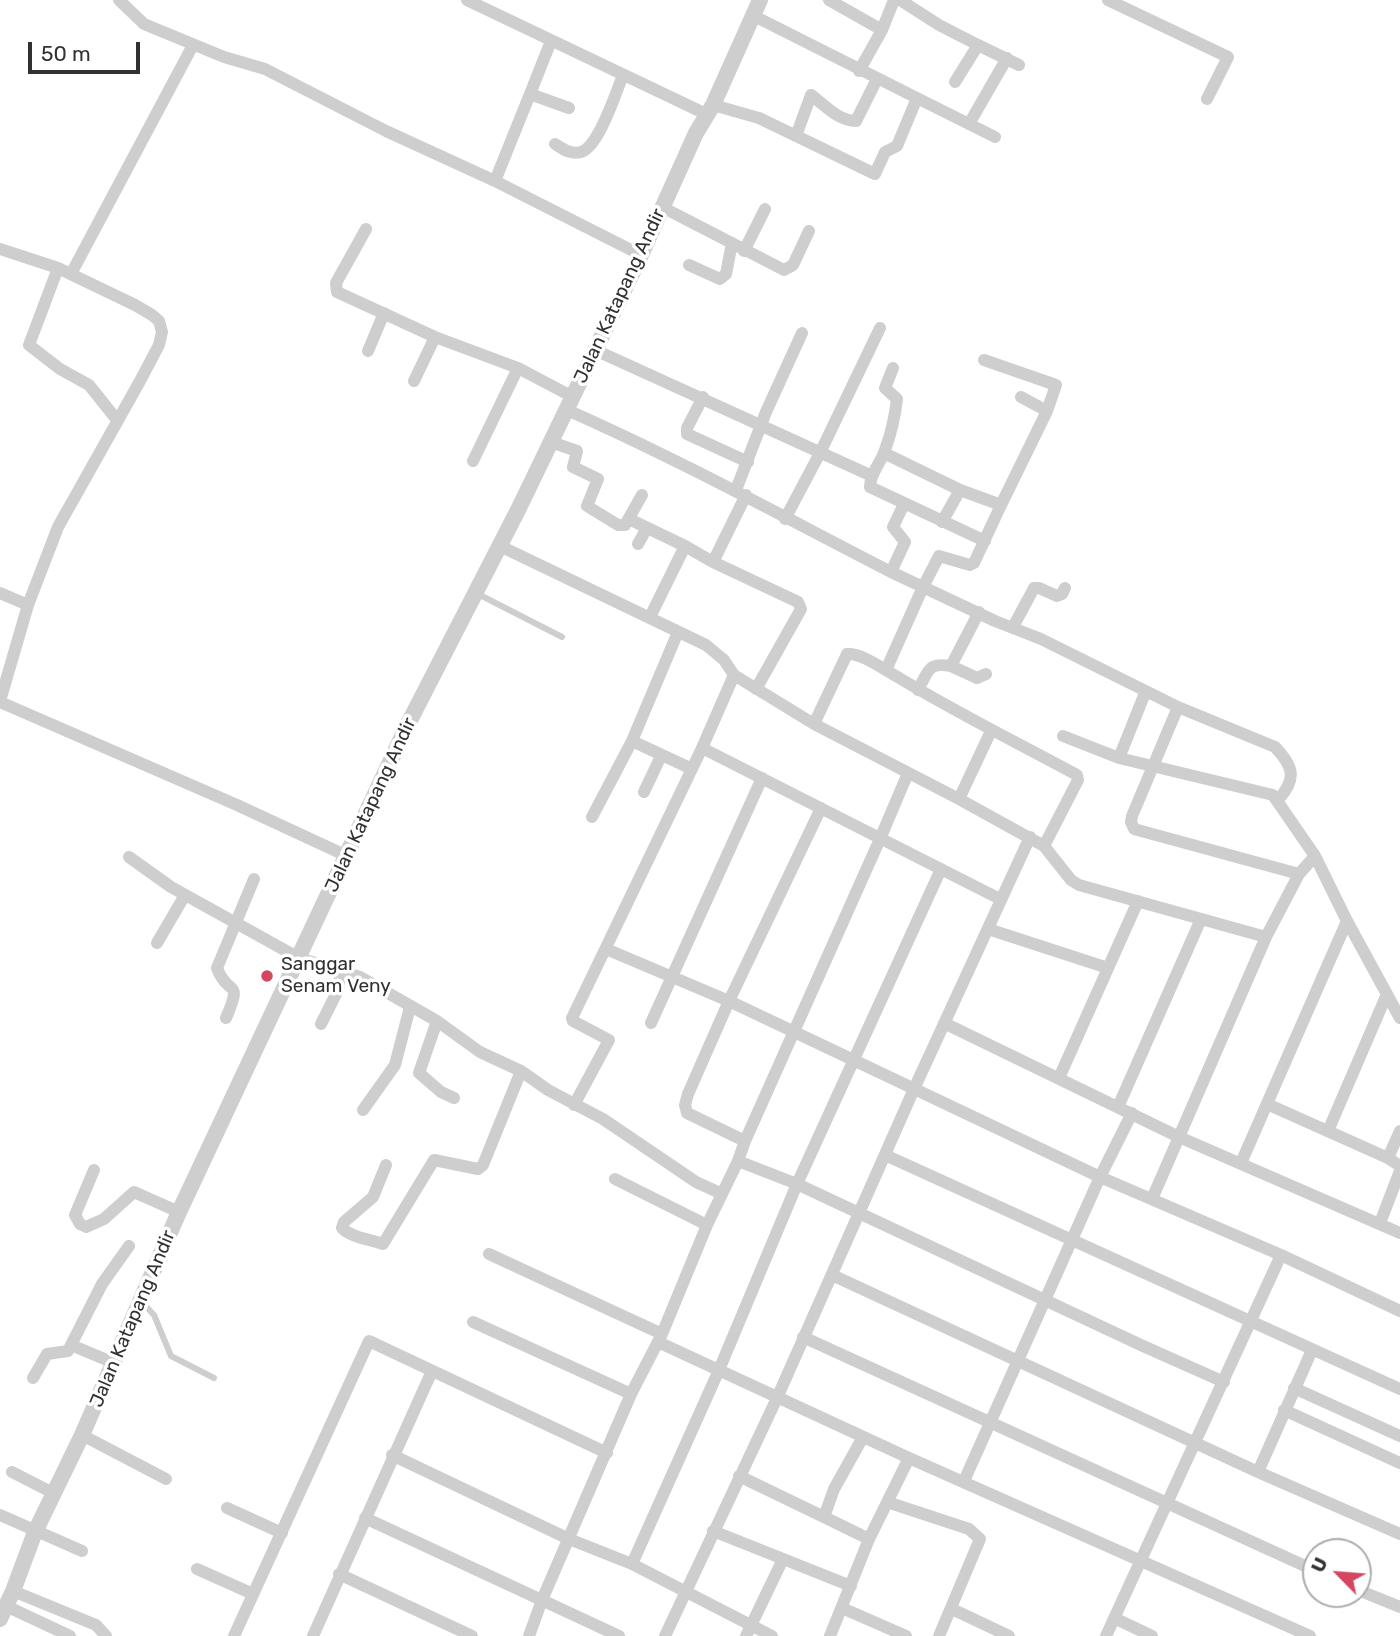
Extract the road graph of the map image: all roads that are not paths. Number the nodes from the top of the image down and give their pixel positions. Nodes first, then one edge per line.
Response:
1 (119, 0) edge
2 (467, 0) edge
3 (760, 0) edge
4 (894, 0) edge
5 (901, 0) edge
6 (1108, 0) edge
7 (835, 1) edge
8 (752, 15) junction
9 (882, 30) junction
10 (551, 41) junction
11 (193, 45) junction
12 (978, 45) junction
13 (1007, 58) junction
14 (1020, 65) dead end
15 (859, 71) junction
16 (623, 75) junction
17 (877, 79) junction
18 (955, 82) dead end
19 (530, 94) junction
20 (917, 98) junction
21 (1207, 99) dead end
22 (569, 108) dead end
23 (709, 109) junction
24 (970, 124) junction
25 (796, 136) junction
26 (995, 137) dead end
27 (555, 144) dead end
28 (495, 181) junction
29 (662, 208) junction
30 (765, 209) dead end
31 (366, 229) dead end
32 (809, 231) dead end
33 (732, 243) junction
34 (0, 249) edge
35 (744, 251) junction
36 (641, 255) junction
37 (689, 265) dead end
38 (58, 268) junction
39 (71, 274) junction
40 (384, 313) junction
41 (880, 328) dead end
42 (802, 333) dead end
43 (435, 337) junction
44 (595, 350) junction
45 (368, 351) dead end
46 (984, 360) dead end
47 (518, 368) junction
48 (893, 368) dead end
49 (414, 381) dead end
50 (703, 397) junction
51 (1020, 397) dead end
52 (570, 403) junction
53 (1047, 411) junction
54 (117, 420) junction
55 (762, 425) junction
56 (551, 442) junction
57 (821, 453) junction
58 (884, 453) junction
59 (473, 461) dead end
60 (748, 462) junction
61 (872, 476) junction
62 (960, 490) junction
63 (741, 493) junction
64 (642, 495) dead end
65 (904, 503) junction
66 (1001, 505) junction
67 (629, 519) junction
68 (785, 519) junction
69 (942, 522) junction
70 (647, 528) junction
71 (985, 541) junction
72 (638, 544) dead end
73 (500, 546) junction
74 (685, 546) junction
75 (713, 562) junction
76 (891, 572) junction
77 (923, 587) junction
78 (1065, 588) dead end
79 (0, 593) edge
80 (476, 593) junction
81 (28, 605) junction
82 (979, 612) junction
83 (650, 617) junction
84 (1013, 627) junction
85 (678, 632) junction
86 (562, 637) dead end
87 (951, 666) junction
88 (886, 670) junction
89 (986, 674) dead end
90 (734, 675) junction
91 (756, 689) junction
92 (918, 690) junction
93 (1145, 693) junction
94 (0, 702) edge
95 (1178, 707) junction
96 (814, 723) junction
97 (991, 732) junction
98 (1063, 736) dead end
99 (632, 741) junction
100 (702, 748) junction
101 (661, 756) junction
102 (1119, 758) junction
103 (1154, 766) junction
104 (692, 769) junction
105 (908, 773) junction
106 (762, 778) junction
107 (644, 792) dead end
108 (959, 799) junction
109 (1278, 800) junction
110 (821, 808) junction
111 (592, 817) dead end
112 (1030, 837) junction
113 (880, 839) junction
114 (1044, 846) junction
115 (129, 856) dead end
116 (347, 856) junction
117 (1315, 856) junction
118 (941, 869) junction
119 (1299, 874) junction
120 (254, 879) dead end
121 (185, 895) junction
122 (1000, 899) junction
123 (1138, 901) junction
124 (1201, 919) junction
125 (235, 921) junction
126 (1347, 921) junction
127 (988, 929) junction
128 (1266, 937) junction
129 (157, 943) dead end
130 (606, 949) junction
131 (299, 958) junction
132 (1108, 968) junction
133 (341, 970) junction
134 (671, 976) junction
135 (1387, 995) junction
136 (729, 1001) junction
137 (410, 1007) junction
138 (226, 1018) dead end
139 (1400, 1018) edge
140 (437, 1021) junction
141 (651, 1023) dead end
142 (944, 1023) junction
143 (321, 1024) dead end
144 (792, 1033) junction
145 (854, 1060) junction
146 (521, 1071) junction
147 (1059, 1077) junction
148 (914, 1090) junction
149 (454, 1098) dead end
150 (1267, 1104) junction
151 (574, 1105) junction
152 (1118, 1107) junction
153 (363, 1110) dead end
154 (1132, 1113) junction
155 (1328, 1131) junction
156 (1400, 1131) edge
157 (1179, 1137) junction
158 (745, 1141) junction
159 (885, 1155) junction
160 (1388, 1158) junction
161 (738, 1161) junction
162 (1241, 1164) junction
163 (386, 1165) dead end
164 (1400, 1169) edge
165 (94, 1170) dead end
166 (1100, 1177) junction
167 (615, 1180) dead end
168 (797, 1184) junction
169 (720, 1194) junction
170 (1152, 1199) junction
171 (179, 1212) junction
172 (860, 1213) junction
173 (1380, 1223) junction
174 (707, 1224) junction
175 (1400, 1233) edge
176 (1073, 1238) junction
177 (129, 1246) dead end
178 (489, 1254) dead end
179 (1281, 1255) junction
180 (832, 1275) junction
181 (1044, 1300) junction
182 (142, 1302) junction
183 (1400, 1311) edge
184 (1250, 1321) junction
185 (472, 1322) dead end
186 (803, 1337) junction
187 (660, 1338) junction
188 (71, 1345) junction
189 (1312, 1350) junction
190 (1018, 1362) junction
191 (114, 1363) junction
192 (719, 1370) junction
193 (432, 1371) junction
194 (33, 1378) dead end
195 (214, 1378) dead end
196 (1224, 1382) junction
197 (1294, 1388) junction
198 (1400, 1389) edge
199 (631, 1394) junction
200 (777, 1398) junction
201 (1284, 1410) junction
202 (989, 1422) junction
203 (82, 1435) junction
204 (1400, 1436) edge
205 (863, 1437) junction
206 (1196, 1444) junction
207 (607, 1453) junction
208 (392, 1455) junction
209 (909, 1458) junction
210 (1400, 1463) edge
211 (12, 1472) dead end
212 (1258, 1472) junction
213 (739, 1476) junction
214 (166, 1479) dead end
215 (964, 1481) junction
216 (55, 1494) junction
217 (887, 1502) junction
218 (1168, 1503) junction
219 (227, 1508) dead end
220 (0, 1515) edge
221 (824, 1517) junction
222 (365, 1518) junction
223 (35, 1531) junction
224 (713, 1531) junction
225 (282, 1533) junction
226 (1400, 1534) edge
227 (569, 1539) junction
228 (869, 1539) junction
229 (82, 1551) dead end
230 (783, 1559) junction
231 (1140, 1559) junction
232 (632, 1564) junction
233 (1302, 1565) edge
234 (197, 1569) dead end
235 (339, 1574) junction
236 (851, 1586) junction
237 (13, 1591) junction
238 (253, 1594) junction
239 (687, 1594) junction
240 (1372, 1595) edge
241 (542, 1600) junction
242 (1400, 1606) edge
243 (842, 1608) junction
244 (952, 1609) junction
245 (3, 1612) edge
246 (1114, 1618) junction
247 (749, 1630) edge
248 (451, 1631) edge
249 (315, 1635) edge
250 (665, 1635) edge
251 (900, 1635) edge
252 (70, 1636) edge
253 (106, 1636) edge
254 (234, 1636) edge
255 (472, 1636) edge
256 (529, 1636) edge
257 (619, 1636) edge
258 (772, 1636) edge
259 (830, 1636) edge
260 (939, 1636) edge
261 (1009, 1636) edge
262 (1106, 1636) edge
263 (1153, 1636) edge
264 (1310, 1636) edge

1 - 11 street
2 - 10 street
3 - 8 street, Jalan Katapang Andir
4 - 9 street
5 - 12 street
6 - 21 street
7 - 9 street
8 - 15 street
8 - 23 street, Jalan Katapang Andir
9 - 15 street
10 - 16 street
10 - 19 street
11 - 28 street
11 - 39 street
12 - 13 street
12 - 18 street
13 - 14 street
13 - 24 street
15 - 17 street
16 - 23 street
16 - 27 street
17 - 20 street
17 - 25 street
19 - 22 street
19 - 28 street
20 - 24 street
20 - 25 street
23 - 25 street
23 - 29 street, Jalan Katapang Andir
24 - 26 street
28 - 36 street
29 - 33 street
29 - 36 street, Jalan Katapang Andir
30 - 35 street
31 - 40 street
32 - 35 street
33 - 35 street
33 - 37 street
34 - 38 street
36 - 44 street, Jalan Katapang Andir
38 - 39 street
38 - 54 street
39 - 54 street
40 - 43 street
40 - 45 street
41 - 57 street
42 - 55 street
43 - 47 street
43 - 49 street
44 - 50 street
44 - 52 street, Jalan Katapang Andir
46 - 53 street
47 - 52 street
47 - 59 street
48 - 58 street
50 - 55 street
50 - 60 street
51 - 53 street
52 - 56 street, Jalan Katapang Andir
52 - 63 street
53 - 66 street
54 - 81 street
55 - 57 street
55 - 60 street
56 - 67 street
56 - 73 street, Jalan Katapang Andir
57 - 61 street
57 - 68 street
58 - 61 street
58 - 62 street
60 - 63 street
61 - 65 street
62 - 66 street
62 - 69 street
63 - 68 street
63 - 75 street
64 - 67 street
65 - 69 street
65 - 76 street
66 - 71 street
67 - 70 street
68 - 76 street
69 - 71 street
70 - 72 street
70 - 74 street
71 - 77 street
73 - 80 street, Jalan Katapang Andir
73 - 83 street
74 - 75 street
74 - 83 street
75 - 91 street
76 - 77 street
77 - 82 street
77 - 88 street
78 - 84 street
79 - 81 street
80 - 86 lane
80 - 116 street, Jalan Katapang Andir
81 - 94 street
82 - 84 street
82 - 87 street
83 - 85 street
84 - 93 street
85 - 90 street
85 - 99 street
87 - 89 street
87 - 92 street
88 - 92 street
88 - 96 street
90 - 91 street
90 - 100 street
91 - 96 street
92 - 97 street
93 - 95 street
93 - 102 street
94 - 116 street
95 - 103 street
95 - 109 street
96 - 105 street
97 - 108 street
97 - 114 street
98 - 102 street
99 - 101 street
99 - 111 street
100 - 104 street
100 - 106 street
101 - 104 street
101 - 107 street
102 - 103 street
103 - 109 street
103 - 119 street
104 - 130 street
105 - 108 street
105 - 113 street
106 - 110 street
106 - 134 street
108 - 112 street
109 - 117 street
110 - 113 street
110 - 136 street
112 - 114 street
112 - 122 street
113 - 118 street
113 - 144 street
114 - 123 street
115 - 121 street
116 - 131 street, Jalan Katapang Andir
117 - 119 street
117 - 126 street
118 - 122 street
118 - 145 street
119 - 128 street
120 - 125 street
121 - 125 street
121 - 129 street
122 - 127 street
123 - 124 street
123 - 132 street
124 - 128 street
124 - 152 street
125 - 131 street
125 - 138 street
126 - 135 street
126 - 150 street
127 - 132 street
127 - 142 street
128 - 157 street
130 - 134 street
130 - 151 street
131 - 133 street
131 - 171 street, Jalan Katapang Andir
132 - 147 street
133 - 137 street
133 - 143 street
134 - 136 street
134 - 141 street
135 - 139 street
135 - 155 street
136 - 144 street
136 - 158 street
137 - 140 street
137 - 153 street
140 - 146 street
140 - 149 street
142 - 147 street
142 - 148 street
144 - 145 street
144 - 158 street
145 - 148 street
145 - 168 street
146 - 151 street
146 - 163 street
147 - 152 street
148 - 159 street
148 - 166 street
150 - 155 street
150 - 162 street
151 - 169 street
152 - 154 street
154 - 157 street
154 - 166 street
155 - 160 street
156 - 160 street
157 - 162 street
157 - 170 street
158 - 161 street
159 - 172 street
159 - 176 street
160 - 164 street
161 - 168 street
161 - 169 street
162 - 173 street
164 - 173 street
165 - 171 street
166 - 170 street
166 - 176 street
167 - 174 street
168 - 172 street
168 - 192 street
169 - 174 street
170 - 179 street
171 - 182 street, Jalan Katapang Andir
172 - 180 street
172 - 181 street
173 - 175 street
174 - 187 street
176 - 181 street
176 - 184 street
177 - 188 street
178 - 187 street
179 - 183 street
179 - 184 street
180 - 186 street
180 - 190 street
181 - 190 street
181 - 196 street
182 - 191 street, Jalan Katapang Andir
182 - 195 lane
184 - 189 street
184 - 196 street
185 - 199 street
186 - 200 street
186 - 202 street
187 - 192 street
187 - 199 street
188 - 191 street
188 - 194 street
189 - 197 street
189 - 198 street
190 - 202 street
190 - 206 street
191 - 203 street, Jalan Katapang Andir
192 - 200 street
192 - 232 street
193 - 207 street
193 - 208 street
193 - 225 street
196 - 206 street
197 - 201 street
197 - 204 street
199 - 207 street
200 - 205 street
200 - 213 street
201 - 210 street
201 - 212 street
202 - 215 street
202 - 218 street
203 - 214 street
203 - 216 street, Jalan Katapang Andir
205 - 209 street
205 - 221 street
206 - 212 street
206 - 218 street
207 - 227 street
208 - 222 street
208 - 227 street
209 - 215 street
209 - 217 street
211 - 216 street
212 - 226 street
213 - 221 street
213 - 224 street
215 - 231 street
216 - 223 street, Jalan Katapang Andir
217 - 228 street
217 - 244 street
218 - 231 street
218 - 233 street
219 - 225 street
220 - 223 street
221 - 228 street
222 - 235 street
222 - 241 street
223 - 229 street
223 - 237 street, Jalan Katapang Andir
224 - 230 street
224 - 239 street
225 - 238 street
227 - 232 street
227 - 241 street
228 - 236 street
230 - 236 street
230 - 247 street
231 - 246 street
231 - 264 street
232 - 239 street
234 - 238 street
235 - 248 street
235 - 249 street
236 - 243 street
237 - 245 street, Jalan Katapang Andir
237 - 253 street
238 - 254 street
239 - 247 street
239 - 250 street
240 - 242 street
241 - 256 street
241 - 257 street
243 - 251 street
243 - 259 street
244 - 260 street
244 - 261 street
245 - 252 street
246 - 262 street
246 - 263 street
247 - 258 street
248 - 255 street

